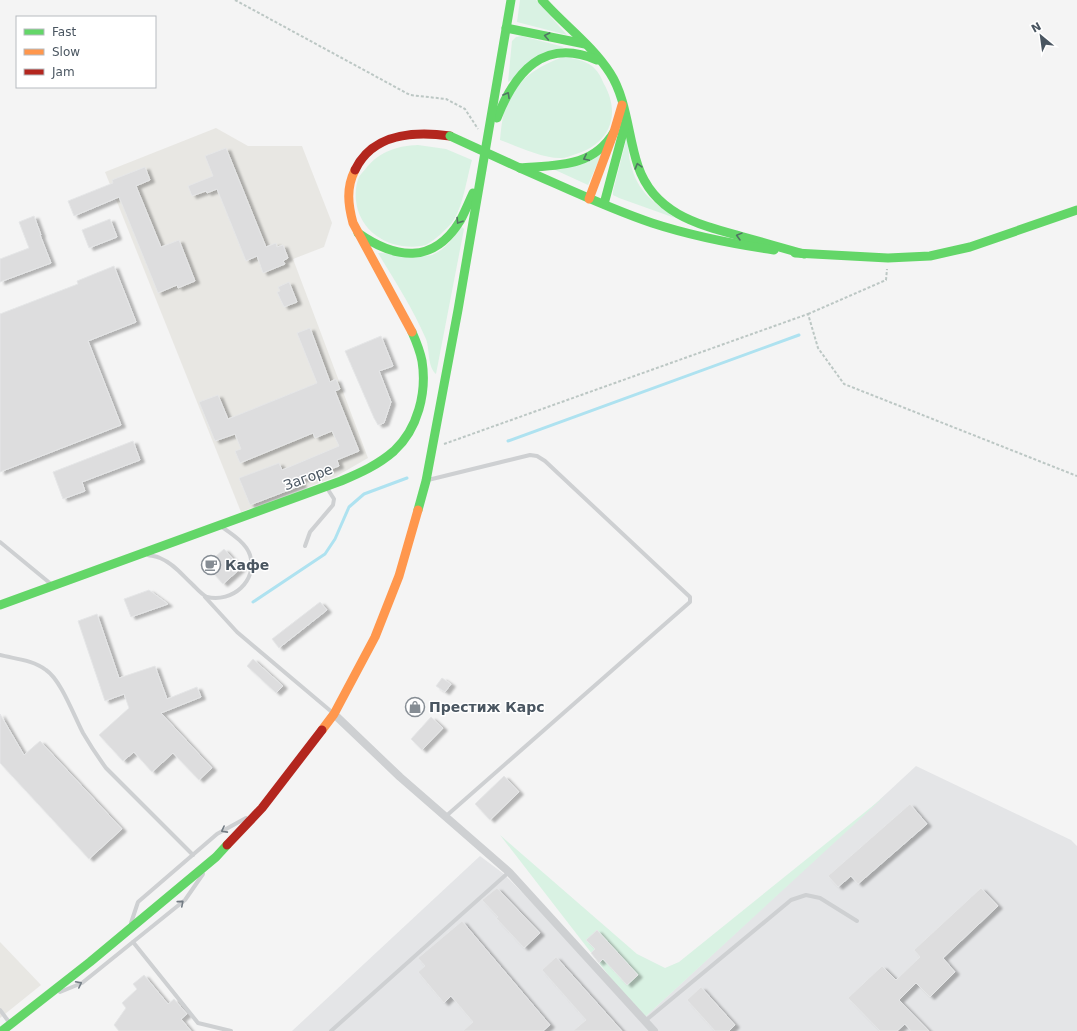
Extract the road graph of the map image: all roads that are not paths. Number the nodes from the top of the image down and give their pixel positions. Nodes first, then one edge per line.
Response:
1 (511, 0) edge
2 (542, 0) edge
3 (506, 28) junction
4 (585, 44) junction
5 (602, 62) junction
6 (622, 105) junction
7 (627, 118) junction
8 (614, 132) junction
9 (487, 144) junction
10 (520, 168) junction
11 (481, 173) junction
12 (589, 199) junction
13 (604, 204) junction
14 (1077, 210) edge
15 (358, 233) junction
16 (804, 254) junction
17 (426, 481) junction
18 (325, 486) junction
19 (218, 525) junction
20 (0, 542) edge
21 (305, 546) dead end
22 (140, 554) junction
23 (53, 586) junction
24 (205, 596) junction
25 (0, 605) edge
26 (0, 656) edge
27 (334, 714) junction
28 (259, 811) junction
29 (445, 817) junction
30 (193, 854) junction
31 (216, 857) junction
32 (509, 872) junction
33 (857, 921) dead end
34 (128, 930) junction
35 (133, 942) junction
36 (43, 999) junction
37 (0, 1010) edge
38 (645, 1021) junction
39 (11, 1024) junction
40 (2, 1031) edge
41 (231, 1031) edge
42 (331, 1031) edge
43 (654, 1031) edge

1 - 3 main road
2 - 4 main road
4 -> 3 main road
3 - 9 main road
4 - 5 main road
5 - 6 main road
9 -> 5 main road
6 - 7 main road
6 - 8 main road
7 - 13 main road
16 -> 7 main road
8 -> 10 main road
8 - 12 main road
9 - 11 main road
10 - 12 main road, Загоре
10 - 15 main road, Загоре, bridge
11 -> 15 main road
11 - 17 main road
12 - 13 main road, Загоре
13 - 16 main road, Загоре
14 - 16 main road
15 - 18 main road, Загоре
17 - 27 main road
17 - 29 lane
18 - 19 main road, Загоре
18 - 21 lane
19 - 22 main road, Загоре
19 - 24 lane
20 - 23 lane
22 - 23 main road, Загоре
22 - 24 lane
23 - 25 main road, Загоре
24 - 27 lane
26 - 30 lane
27 - 28 main road
27 - 29 street
28 -> 30 lane
28 - 31 main road
29 - 32 street
30 - 34 lane
31 - 34 main road
35 -> 31 lane
32 - 38 street
32 - 42 lane
33 - 38 lane
34 - 36 main road
36 -> 35 lane
35 - 41 lane
36 - 39 main road
37 - 39 lane
38 - 43 street
39 - 40 main road

